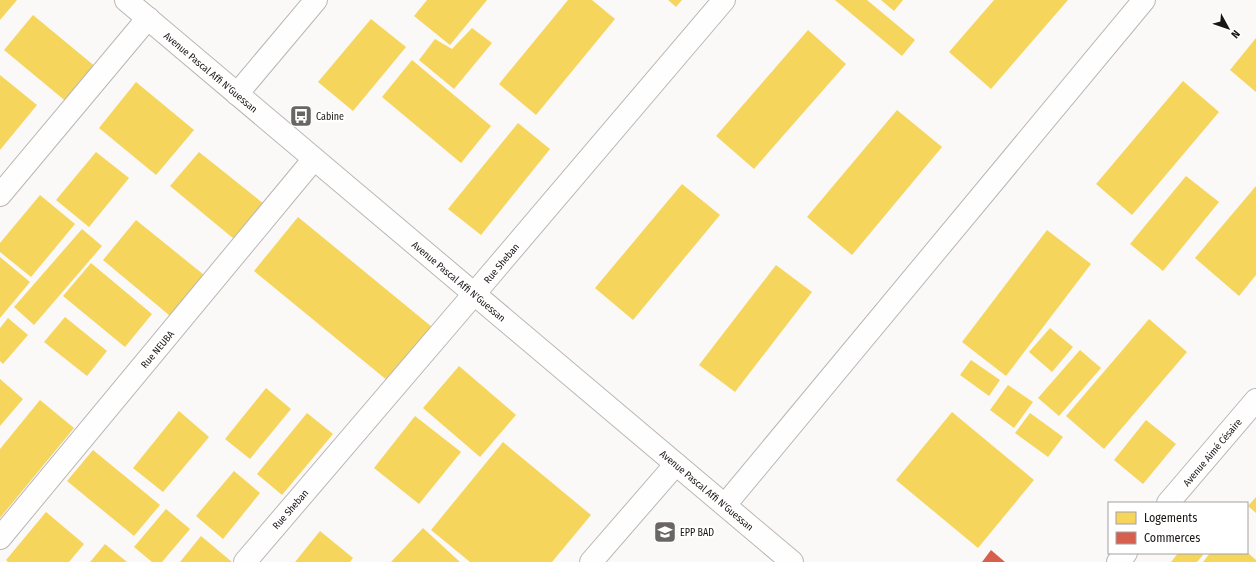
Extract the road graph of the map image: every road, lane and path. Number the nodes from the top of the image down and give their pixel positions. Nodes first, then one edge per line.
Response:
1 (126, 0) edge
2 (316, 0) edge
3 (724, 0) edge
4 (1144, 0) edge
5 (148, 18) junction
6 (238, 94) junction
7 (314, 159) junction
8 (0, 195) edge
9 (474, 294) junction
10 (1256, 400) edge
11 (676, 464) junction
12 (1169, 502) edge
13 (725, 505) junction
14 (0, 538) edge
15 (1125, 554) edge
16 (245, 562) edge
17 (591, 562) edge
18 (792, 562) edge
19 (1118, 562) edge

1 - 5 street, Avenue Pascal Affi N'Guessan
2 - 6 street
3 - 9 street, Rue Sheban
4 - 13 street
5 - 6 street, Avenue Pascal Affi N'Guessan
5 - 8 street
6 - 7 street, Avenue Pascal Affi N'Guessan
7 - 9 street, Avenue Pascal Affi N'Guessan
7 - 14 street, Rue NEUBA
9 - 11 street, Avenue Pascal Affi N'Guessan
9 - 16 street, Rue Sheban
10 - 12 street, Avenue Aimé Césaire
11 - 13 street, Avenue Pascal Affi N'Guessan
11 - 17 street
13 - 18 street, Avenue Pascal Affi N'Guessan
15 - 19 street

